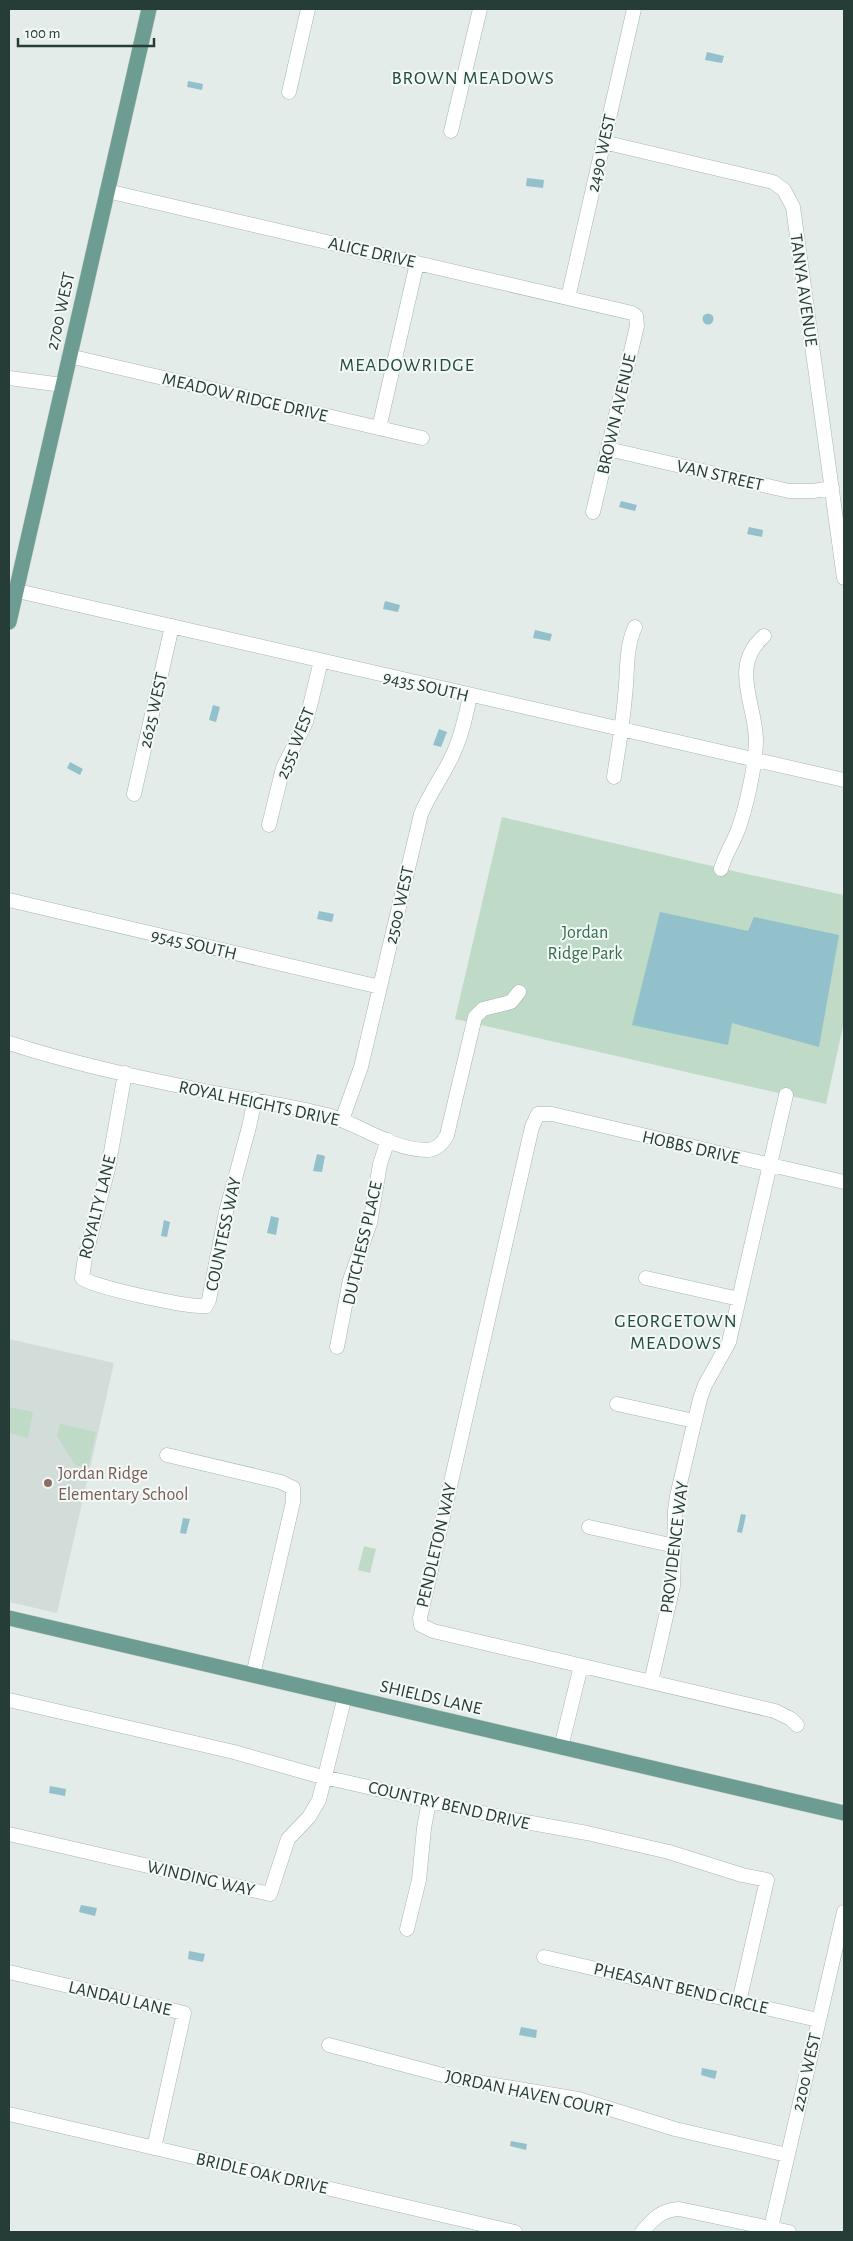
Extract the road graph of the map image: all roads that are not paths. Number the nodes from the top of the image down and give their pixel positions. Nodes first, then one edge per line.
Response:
1 (149, 9) edge
2 (308, 9) edge
3 (480, 9) edge
4 (634, 9) edge
5 (289, 92) dead end
6 (451, 131) dead end
7 (603, 142) junction
8 (107, 190) junction
9 (417, 263) junction
10 (568, 298) junction
11 (636, 316) joint
12 (69, 356) junction
13 (9, 378) edge
14 (63, 386) junction
15 (379, 428) junction
16 (422, 438) dead end
17 (608, 449) junction
18 (832, 488) junction
19 (593, 512) dead end
20 (844, 578) edge
21 (12, 590) edge
22 (9, 622) edge
23 (172, 626) junction
24 (635, 627) dead end
25 (764, 636) dead end
26 (321, 661) junction
27 (470, 696) junction
28 (621, 729) junction
29 (754, 760) junction
30 (614, 776) dead end
31 (844, 780) edge
32 (134, 794) dead end
33 (269, 825) dead end
34 (721, 868) dead end
35 (9, 900) edge
36 (380, 987) junction
37 (519, 992) dead end
38 (9, 1043) edge
39 (125, 1073) junction
40 (786, 1095) dead end
41 (255, 1099) junction
42 (538, 1114) joint
43 (342, 1120) junction
44 (388, 1140) junction
45 (770, 1165) junction
46 (844, 1182) edge
47 (646, 1278) dead end
48 (142, 1295) joint
49 (739, 1299) junction
50 (337, 1347) dead end
51 (618, 1404) dead end
52 (694, 1421) junction
53 (167, 1455) dead end
54 (589, 1527) dead end
55 (674, 1546) junction
56 (9, 1618) edge
57 (581, 1666) junction
58 (253, 1675) junction
59 (651, 1682) junction
60 (344, 1696) junction
61 (9, 1700) edge
62 (797, 1725) dead end
63 (561, 1747) junction
64 (326, 1777) junction
65 (429, 1801) junction
66 (844, 1813) edge
67 (9, 1834) edge
68 (844, 1912) edge
69 (407, 1929) dead end
70 (544, 1957) dead end
71 (9, 1972) edge
72 (740, 2002) junction
73 (818, 2020) junction
74 (329, 2045) dead end
75 (9, 2114) edge
76 (154, 2148) junction
77 (787, 2155) junction
78 (770, 2231) edge
79 (515, 2232) edge
80 (642, 2232) edge
81 (790, 2232) edge

1 - 8 main road, 2700 WEST
2 - 5 street
3 - 6 street
4 - 7 street, 2490 WEST
7 - 10 street, 2490 WEST
7 - 18 street, TANYA AVENUE
8 - 9 street, ALICE DRIVE
8 - 12 main road, 2700 WEST
9 - 10 street, ALICE DRIVE
9 - 15 street
10 - 11 street, ALICE DRIVE
11 - 17 street, BROWN AVENUE
12 - 14 main road, 2700 WEST
12 - 15 street, MEADOW RIDGE DRIVE
13 - 14 street
14 - 21 main road, 2700 WEST
15 - 16 street, MEADOW RIDGE DRIVE
17 - 18 street, VAN STREET
17 - 19 street, BROWN AVENUE
18 - 20 street, TANYA AVENUE
21 - 22 main road, 2700 WEST
21 - 23 street, 9435 SOUTH
23 - 26 street, 9435 SOUTH
23 - 32 street, 2625 WEST
24 - 28 street
25 - 29 street
26 - 27 street, 9435 SOUTH
26 - 33 street, 2555 WEST
27 - 28 street, 9435 SOUTH
27 - 36 street, 2500 WEST
28 - 29 street, 9435 SOUTH
28 - 30 street
29 - 31 street, 9435 SOUTH
29 - 34 street
35 - 36 street, 9545 SOUTH
36 - 43 street, 2500 WEST
37 - 44 street, ROYAL HEIGHTS DRIVE
38 - 39 street, ROYAL HEIGHTS DRIVE
39 - 41 street, ROYAL HEIGHTS DRIVE
39 - 48 street, ROYALTY LANE
40 - 45 street, PROVIDENCE WAY
41 - 43 street, ROYAL HEIGHTS DRIVE
41 - 48 street, COUNTESS WAY
42 - 45 street, HOBBS DRIVE
42 - 57 street, PENDLETON WAY
43 - 44 street, ROYAL HEIGHTS DRIVE
44 - 50 street, DUTCHESS PLACE
45 - 46 street, HOBBS DRIVE
45 - 49 street, PROVIDENCE WAY
47 - 49 street
49 - 52 street, PROVIDENCE WAY
51 - 52 street
52 - 55 street, PROVIDENCE WAY
53 - 58 street
54 - 55 street
55 - 59 street, PROVIDENCE WAY
56 - 58 main road, SHIELDS LANE
57 - 59 street, PENDLETON WAY
57 - 63 street
58 - 60 main road, SHIELDS LANE
59 - 62 street, PENDLETON WAY
60 - 63 main road, SHIELDS LANE
60 - 64 street, WINDING WAY
61 - 64 street, COUNTRY BEND DRIVE
63 - 66 main road, SHIELDS LANE
64 - 65 street, COUNTRY BEND DRIVE
64 - 67 street, WINDING WAY
65 - 69 street
65 - 72 street, COUNTRY BEND DRIVE
68 - 73 street, 2200 WEST
70 - 72 street, PHEASANT BEND CIRCLE
71 - 76 street, LANDAU LANE
72 - 73 street, PHEASANT BEND CIRCLE
73 - 77 street, 2200 WEST
74 - 77 street, JORDAN HAVEN COURT
75 - 76 street, BRIDLE OAK DRIVE
76 - 79 street, BRIDLE OAK DRIVE
77 - 78 street, 2200 WEST
78 - 80 street
78 - 81 street

